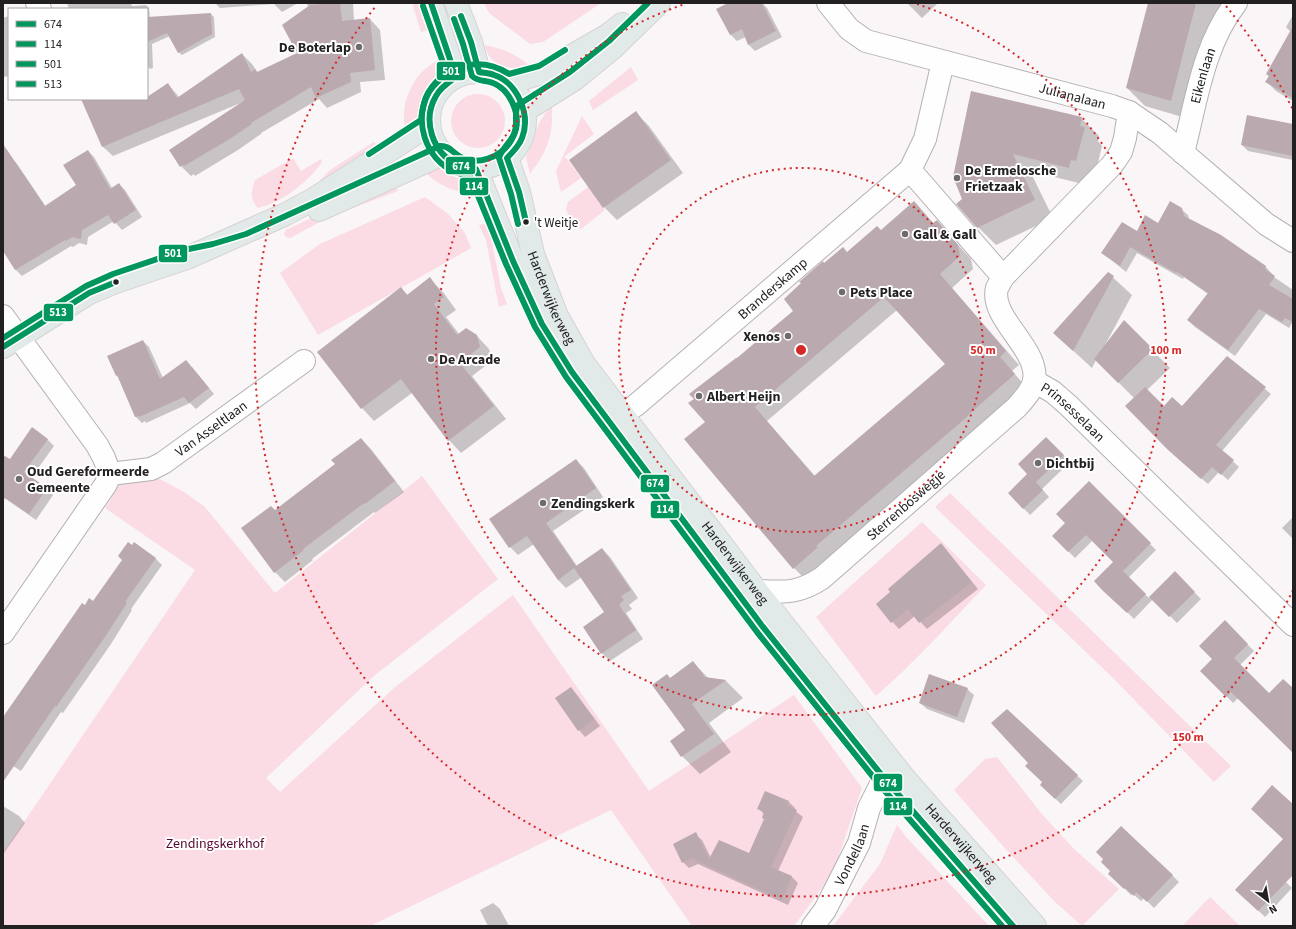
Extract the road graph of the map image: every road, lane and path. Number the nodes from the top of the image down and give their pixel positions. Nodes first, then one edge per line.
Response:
1 (432, 3) edge
2 (456, 3) edge
3 (648, 3) edge
4 (658, 3) edge
5 (828, 3) edge
6 (1236, 3) edge
7 (943, 62) junction
8 (479, 72) junction
9 (456, 77) junction
10 (508, 83) junction
11 (524, 111) junction
12 (1129, 112) junction
13 (429, 125) junction
14 (1183, 153) junction
15 (442, 154) junction
16 (507, 158) junction
17 (476, 169) junction
18 (910, 170) junction
19 (1293, 241) edge
20 (187, 258) junction
21 (1003, 277) junction
22 (3, 316) edge
23 (10, 342) edge
24 (304, 361) dead end
25 (1034, 382) junction
26 (635, 406) dead end
27 (110, 474) junction
28 (757, 590) junction
29 (1293, 625) edge
30 (3, 633) edge
31 (884, 778) junction
32 (813, 926) edge
33 (1013, 926) edge
34 (1035, 926) edge

1 - 9 main road
2 - 8 main road
3 - 10 main road
4 - 11 main road
5 - 7 street, Julianalaan
6 - 14 street, Eikenlaan
7 - 12 street, Julianalaan
7 - 18 street, Branderskamp
8 - 9 main road
8 - 10 main road
9 - 13 main road
10 - 11 main road
11 - 16 main road
12 - 14 street, Julianalaan
12 - 21 street, Prinsesselaan
13 - 15 main road
13 - 20 main road
14 - 19 street, Julianalaan
15 - 17 main road
15 - 20 main road
16 - 17 main road
16 - 28 main road, Harderwijkerweg
17 - 31 main road, Harderwijkerweg
18 - 21 street
18 - 26 street, Branderskamp
20 - 23 main road
21 - 25 street, Prinsesselaan
22 - 23 street
23 - 27 street
24 - 27 street, Van Asseltlaan
25 - 28 street, Sterrenboswegje
25 - 29 street, Prinsesselaan
27 - 30 street
28 - 34 main road, Harderwijkerweg
31 - 32 street, Vondellaan
31 - 33 main road, Harderwijkerweg

